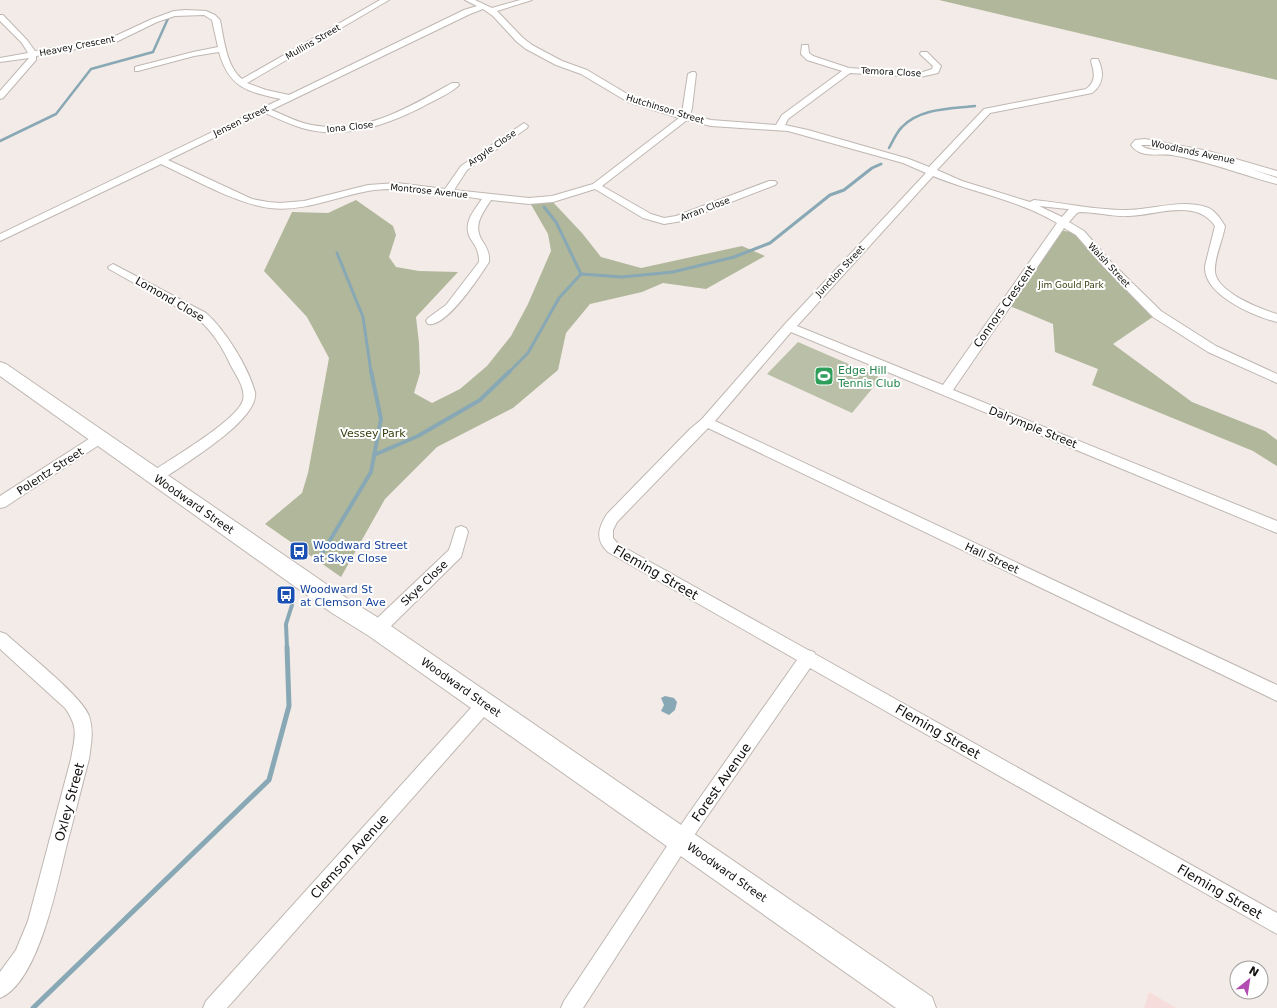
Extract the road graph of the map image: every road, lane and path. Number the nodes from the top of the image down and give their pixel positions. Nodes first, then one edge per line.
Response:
1 (385, 0) edge
2 (469, 0) edge
3 (528, 0) edge
4 (488, 9) junction
5 (0, 18) edge
6 (805, 47) dead end
7 (223, 49) junction
8 (32, 54) junction
9 (924, 54) dead end
10 (0, 60) edge
11 (1095, 61) dead end
12 (138, 69) dead end
13 (848, 70) junction
14 (692, 74) dead end
15 (241, 84) junction
16 (455, 85) dead end
17 (0, 96) edge
18 (290, 98) junction
19 (264, 110) junction
20 (685, 117) junction
21 (524, 126) dead end
22 (779, 127) junction
23 (160, 160) junction
24 (931, 171) junction
25 (1277, 174) edge
26 (1277, 181) edge
27 (772, 183) dead end
28 (596, 186) junction
29 (448, 191) junction
30 (488, 197) junction
31 (1018, 201) junction
32 (1079, 209) junction
33 (1063, 222) junction
34 (0, 238) edge
35 (113, 266) dead end
36 (1277, 318) edge
37 (432, 321) dead end
38 (789, 327) junction
39 (0, 368) edge
40 (1277, 379) edge
41 (946, 391) junction
42 (707, 422) junction
43 (100, 438) junction
44 (155, 477) junction
45 (0, 503) edge
46 (1277, 527) edge
47 (461, 532) dead end
48 (604, 535) joint
49 (377, 629) junction
50 (0, 639) edge
51 (808, 657) junction
52 (1277, 693) edge
53 (485, 704) junction
54 (681, 840) junction
55 (1277, 924) edge
56 (0, 988) edge
57 (213, 1008) edge
58 (571, 1008) edge
59 (921, 1008) edge

1 - 15 street, Mullins Street
2 - 4 street, Hutchinson Street
3 - 4 street, Jensen Street
4 - 18 street, Jensen Street
4 - 20 street, Hutchinson Street
5 - 8 street
6 - 13 street, Temora Close
7 - 8 street, Heavey Crescent
7 - 12 street
7 - 15 street, Heavey Crescent
8 - 10 street, Heavey Crescent
8 - 17 street
9 - 13 street, Temora Close
11 - 24 street, Junction Street
13 - 22 street, Temora Close
14 - 20 street
15 - 18 street
16 - 19 street, Iona Close
18 - 19 street, Jensen Street
19 - 23 street, Jensen Street
20 - 22 street, Hutchinson Street
20 - 28 street, Montrose Avenue
21 - 29 street, Argyle Close
22 - 24 street, Hutchinson Street
23 - 29 street, Montrose Avenue
23 - 34 street, Jensen Street
24 - 31 street, Walsh Street
24 - 38 street, Junction Street
25 - 26 street, Woodlands Avenue
27 - 28 street, Arran Close
28 - 30 street, Montrose Avenue
29 - 30 street, Montrose Avenue
30 - 37 street
31 - 32 street
31 - 33 street, Walsh Street
32 - 33 street, Connors Crescent
32 - 36 street
33 - 40 street, Walsh Street
33 - 41 street, Connors Crescent
35 - 44 street, Lomond Close
38 - 41 street, Dalrymple Street
38 - 42 street, Junction Street
39 - 43 street, Woodward Street
41 - 46 street, Dalrymple Street
42 - 48 street, Junction Street
42 - 52 street, Hall Street
43 - 44 street, Woodward Street
43 - 45 street, Polentz Street
44 - 49 street, Woodward Street
47 - 49 street, Skye Close
48 - 51 street, Fleming Street
49 - 53 street, Woodward Street
50 - 56 street, Oxley Street
51 - 54 street, Forest Avenue
51 - 55 street, Fleming Street
53 - 54 street, Woodward Street
53 - 57 street, Clemson Avenue
54 - 58 street, Forest Avenue
54 - 59 street, Woodward Street

